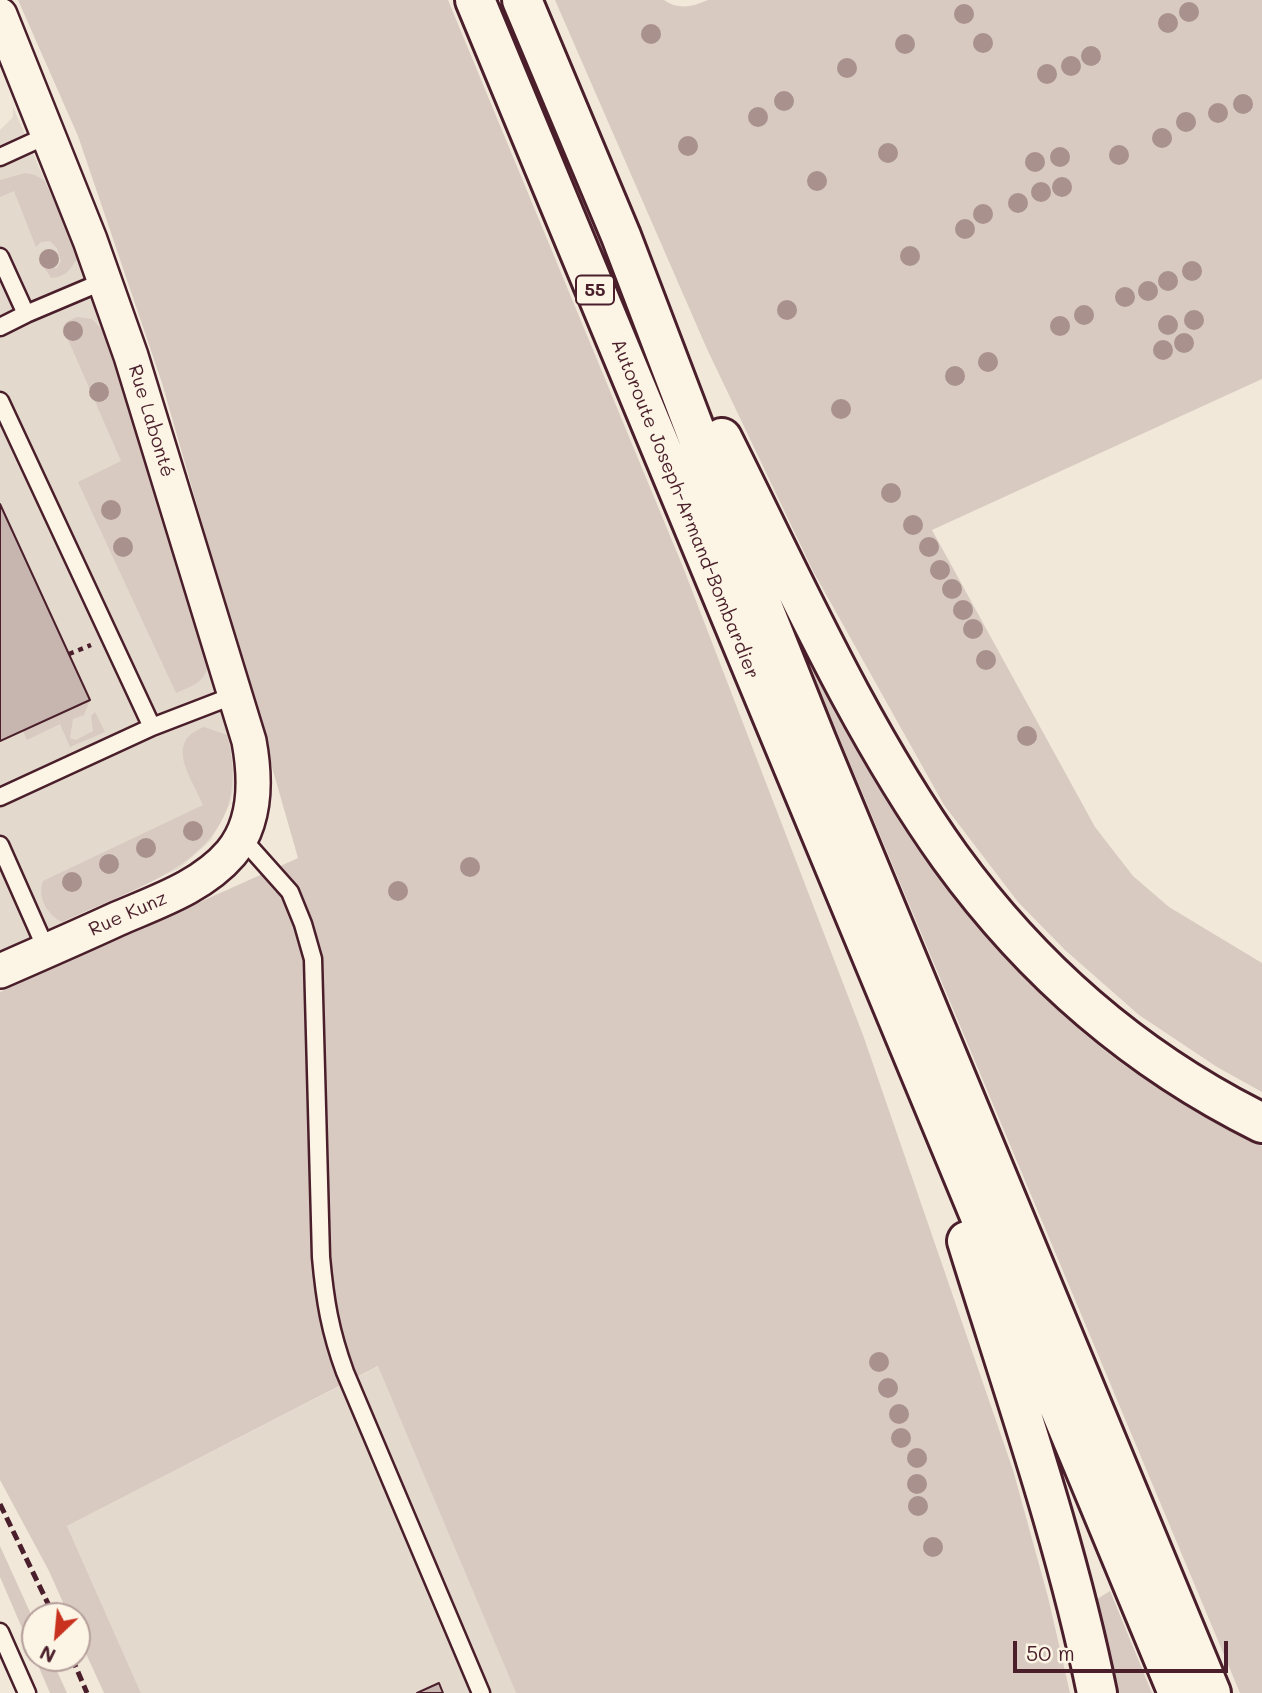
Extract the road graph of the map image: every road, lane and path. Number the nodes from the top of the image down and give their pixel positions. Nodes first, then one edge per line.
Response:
1 (475, 0) edge
2 (522, 0) edge
3 (0, 15) edge
4 (48, 135) junction
5 (0, 157) edge
6 (621, 236) junction
7 (0, 257) edge
8 (104, 281) junction
9 (26, 314) junction
10 (0, 327) edge
11 (0, 401) edge
12 (235, 695) junction
13 (152, 727) junction
14 (0, 797) edge
15 (241, 837) junction
16 (0, 845) edge
17 (47, 951) junction
18 (0, 971) edge
19 (898, 1018) junction
20 (1262, 1123) edge
21 (0, 1632) edge
22 (27, 1693) edge
23 (481, 1693) edge
24 (1097, 1693) edge
25 (1178, 1693) edge
26 (1211, 1693) edge

1 - 19 highway, Autoroute Joseph-Armand-Bombardier / 55
2 - 6 highway
3 - 4 street, Rue Labonté
4 - 5 lane
4 - 8 street, Rue Labonté
6 - 20 highway
6 - 26 highway
7 - 9 lane
8 - 9 lane
8 - 12 street, Rue Labonté
9 - 10 lane
11 - 13 lane
12 - 13 lane
12 - 15 street, Rue Labonté
13 - 14 lane
15 - 17 street, Rue Kunz
15 - 23 lane
16 - 17 lane
17 - 18 street, Rue Kunz
19 - 24 highway
19 - 25 highway
21 - 22 lane

